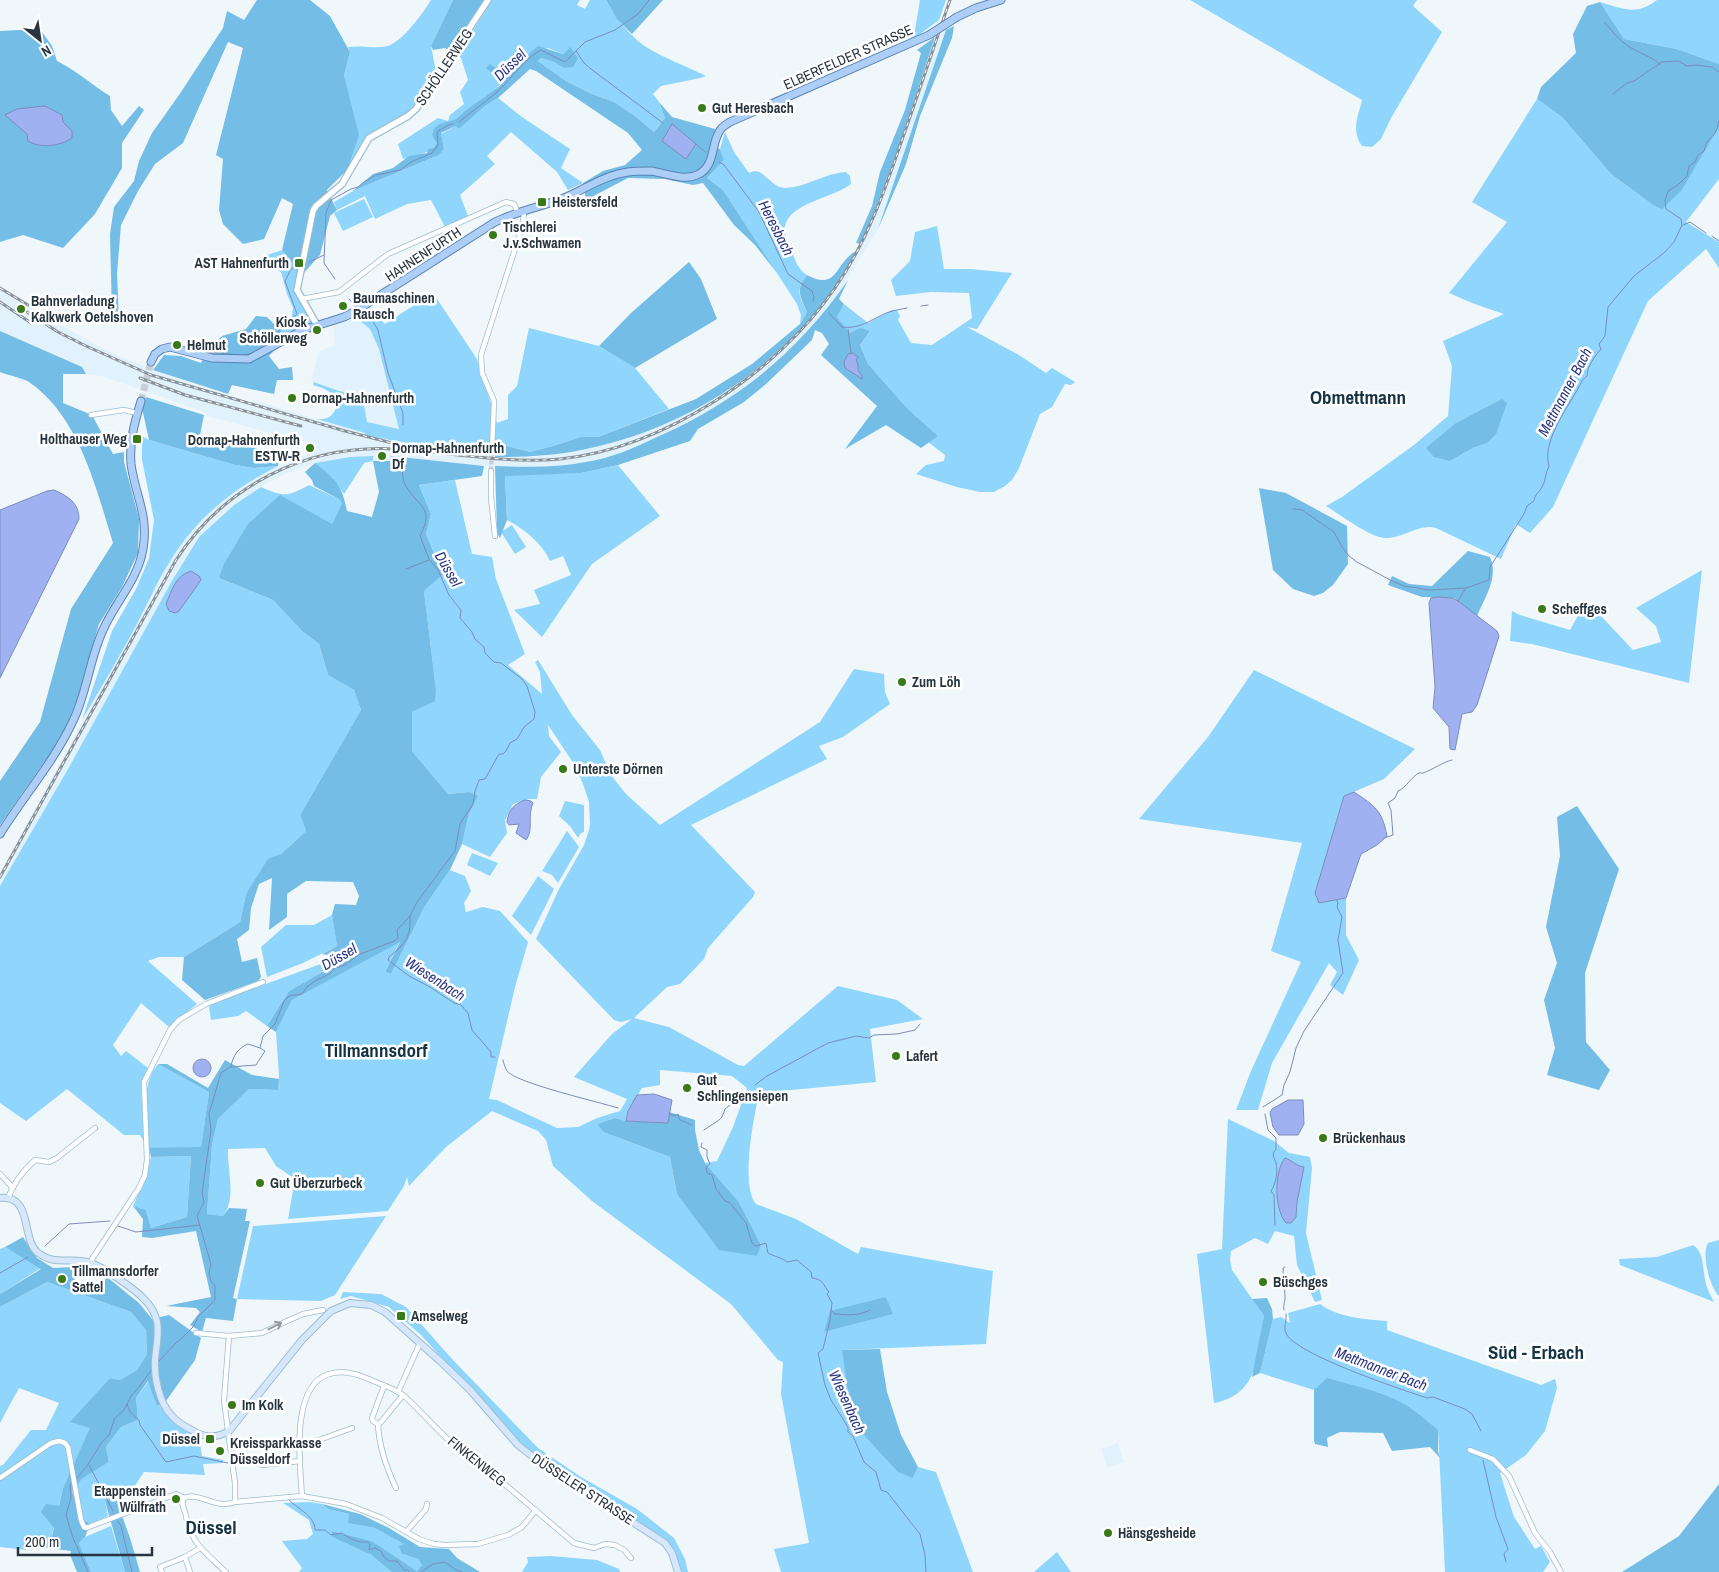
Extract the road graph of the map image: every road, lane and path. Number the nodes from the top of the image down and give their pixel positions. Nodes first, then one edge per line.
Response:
1 (488, 0) edge
2 (1001, 0) edge
3 (521, 212) junction
4 (302, 299) junction
5 (317, 325) junction
6 (151, 362) tunnel mouth
7 (140, 400) tunnel mouth
8 (137, 413) junction
9 (91, 415) dead end
10 (492, 451) tunnel mouth
11 (491, 471) tunnel mouth
12 (495, 536) dead end
13 (0, 834) edge
14 (263, 982) dead end
15 (95, 1128) dead end
16 (0, 1174) edge
17 (13, 1188) junction
18 (0, 1198) edge
19 (8, 1198) junction
20 (92, 1263) junction
21 (323, 1310) dead end
22 (196, 1333) dead end
23 (229, 1336) junction
24 (420, 1344) junction
25 (384, 1386) junction
26 (398, 1392) junction
27 (404, 1395) junction
28 (378, 1424) junction
29 (352, 1428) dead end
30 (229, 1431) junction
31 (300, 1447) junction
32 (1470, 1450) dead end
33 (300, 1461) junction
34 (260, 1463) dead end
35 (0, 1478) edge
36 (396, 1488) dead end
37 (302, 1496) junction
38 (184, 1498) junction
39 (235, 1502) junction
40 (427, 1504) dead end
41 (536, 1510) junction
42 (406, 1532) junction
43 (200, 1548) junction
44 (185, 1558) junction
45 (631, 1558) dead end
46 (162, 1572) edge
47 (190, 1572) edge
48 (226, 1572) edge
49 (678, 1572) edge
50 (1561, 1572) edge

1 - 4 street, SCHÖLLERWEG
2 - 3 main road, ELBERFELDER STRASSE, bridge
3 - 4 street
3 - 5 main road, HAHNENFURTH
3 - 10 street
4 - 5 street, SCHÖLLERWEG
5 - 6 main road, HAHNENFURTH
7 - 8 main road
8 - 9 street
8 - 13 main road
11 - 12 street
14 - 20 street
15 - 17 street
16 - 17 street
17 - 19 street
18 - 19 main road
19 - 20 main road
20 - 30 main road
23 -> 21 street
22 - 23 street
23 - 30 street
24 - 26 street
24 - 30 main road, DÜSSELER STRASSE
24 - 49 main road, DÜSSELER STRASSE
25 - 26 street, FINKENWEG
25 - 28 street
25 - 31 street, FINKENWEG
26 - 27 street, FINKENWEG
27 - 28 street
27 - 41 street, FINKENWEG
28 - 36 street
29 - 31 street
30 - 39 street
31 - 33 street, FINKENWEG
32 - 50 street
33 - 34 street
33 - 37 street, FINKENWEG
35 - 38 street
37 - 39 street
37 - 42 street
38 - 39 street
38 - 43 street
40 - 42 street
41 - 42 street
41 - 45 street, FINKENWEG
43 - 44 street
43 - 48 street
44 - 46 street
44 - 47 street

